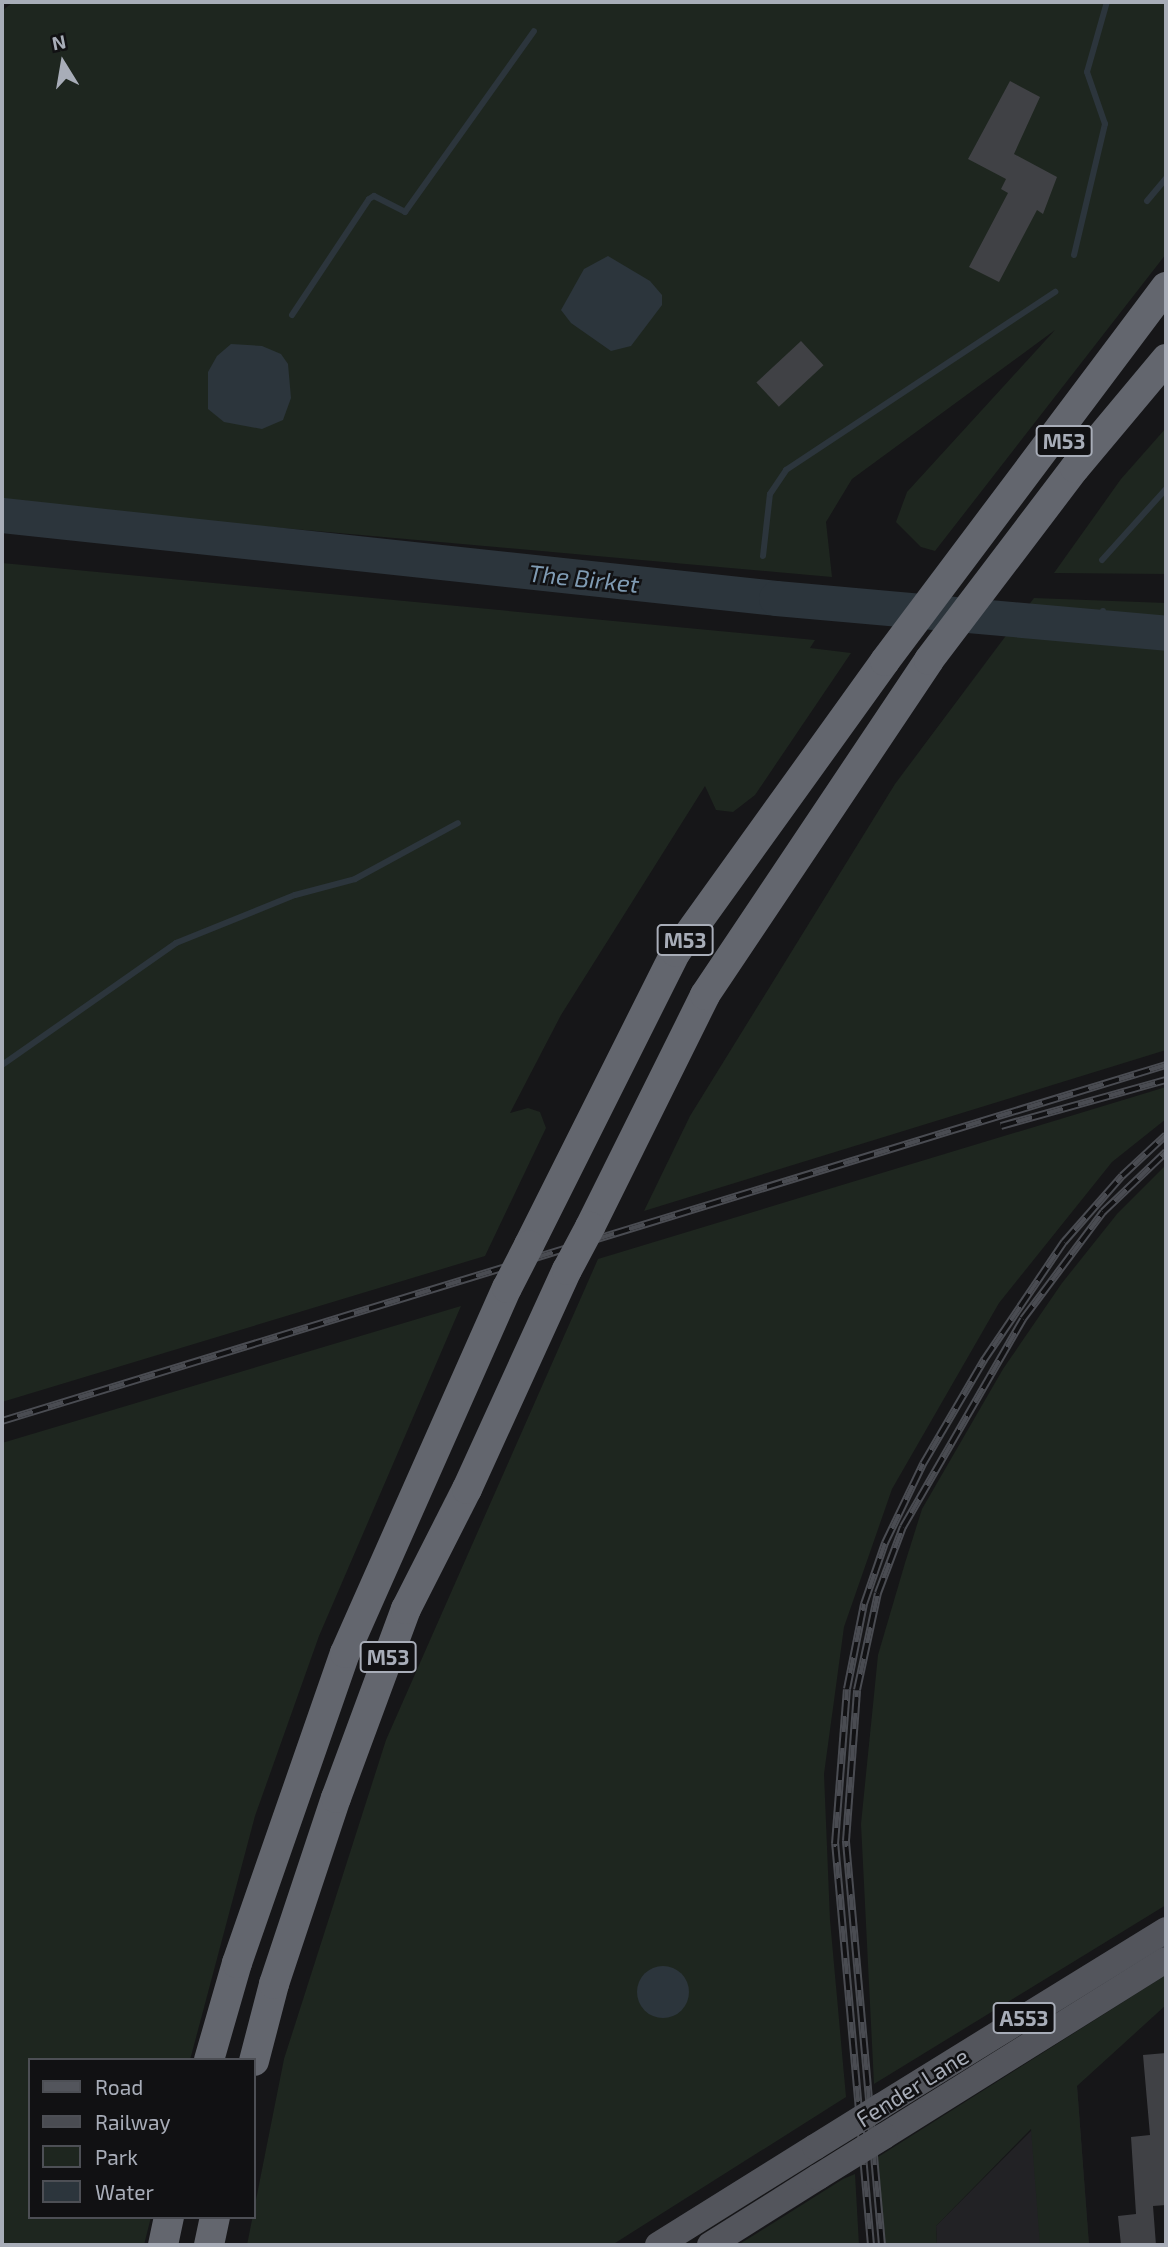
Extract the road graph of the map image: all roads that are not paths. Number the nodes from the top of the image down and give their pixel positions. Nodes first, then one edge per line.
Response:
1 (1166, 287) edge
2 (1166, 321) edge
3 (1166, 359) edge
4 (1166, 385) edge
5 (1005, 559) junction
6 (962, 560) junction
7 (1166, 1930) edge
8 (1166, 1961) edge
9 (210, 2058) edge
10 (255, 2058) edge
11 (169, 2219) edge
12 (215, 2219) edge
13 (163, 2245) edge
14 (209, 2245) edge
15 (658, 2245) edge
16 (710, 2245) edge

1 - 6 highway
2 - 6 highway, M53
3 - 5 highway, M53
4 - 5 highway
5 - 10 highway, M53, bridge
6 - 9 highway, M53, bridge
7 - 15 main road, Fender Lane / A553, bridge
8 - 16 main road, Fender Lane / A553, bridge
11 - 13 highway
12 - 14 highway

